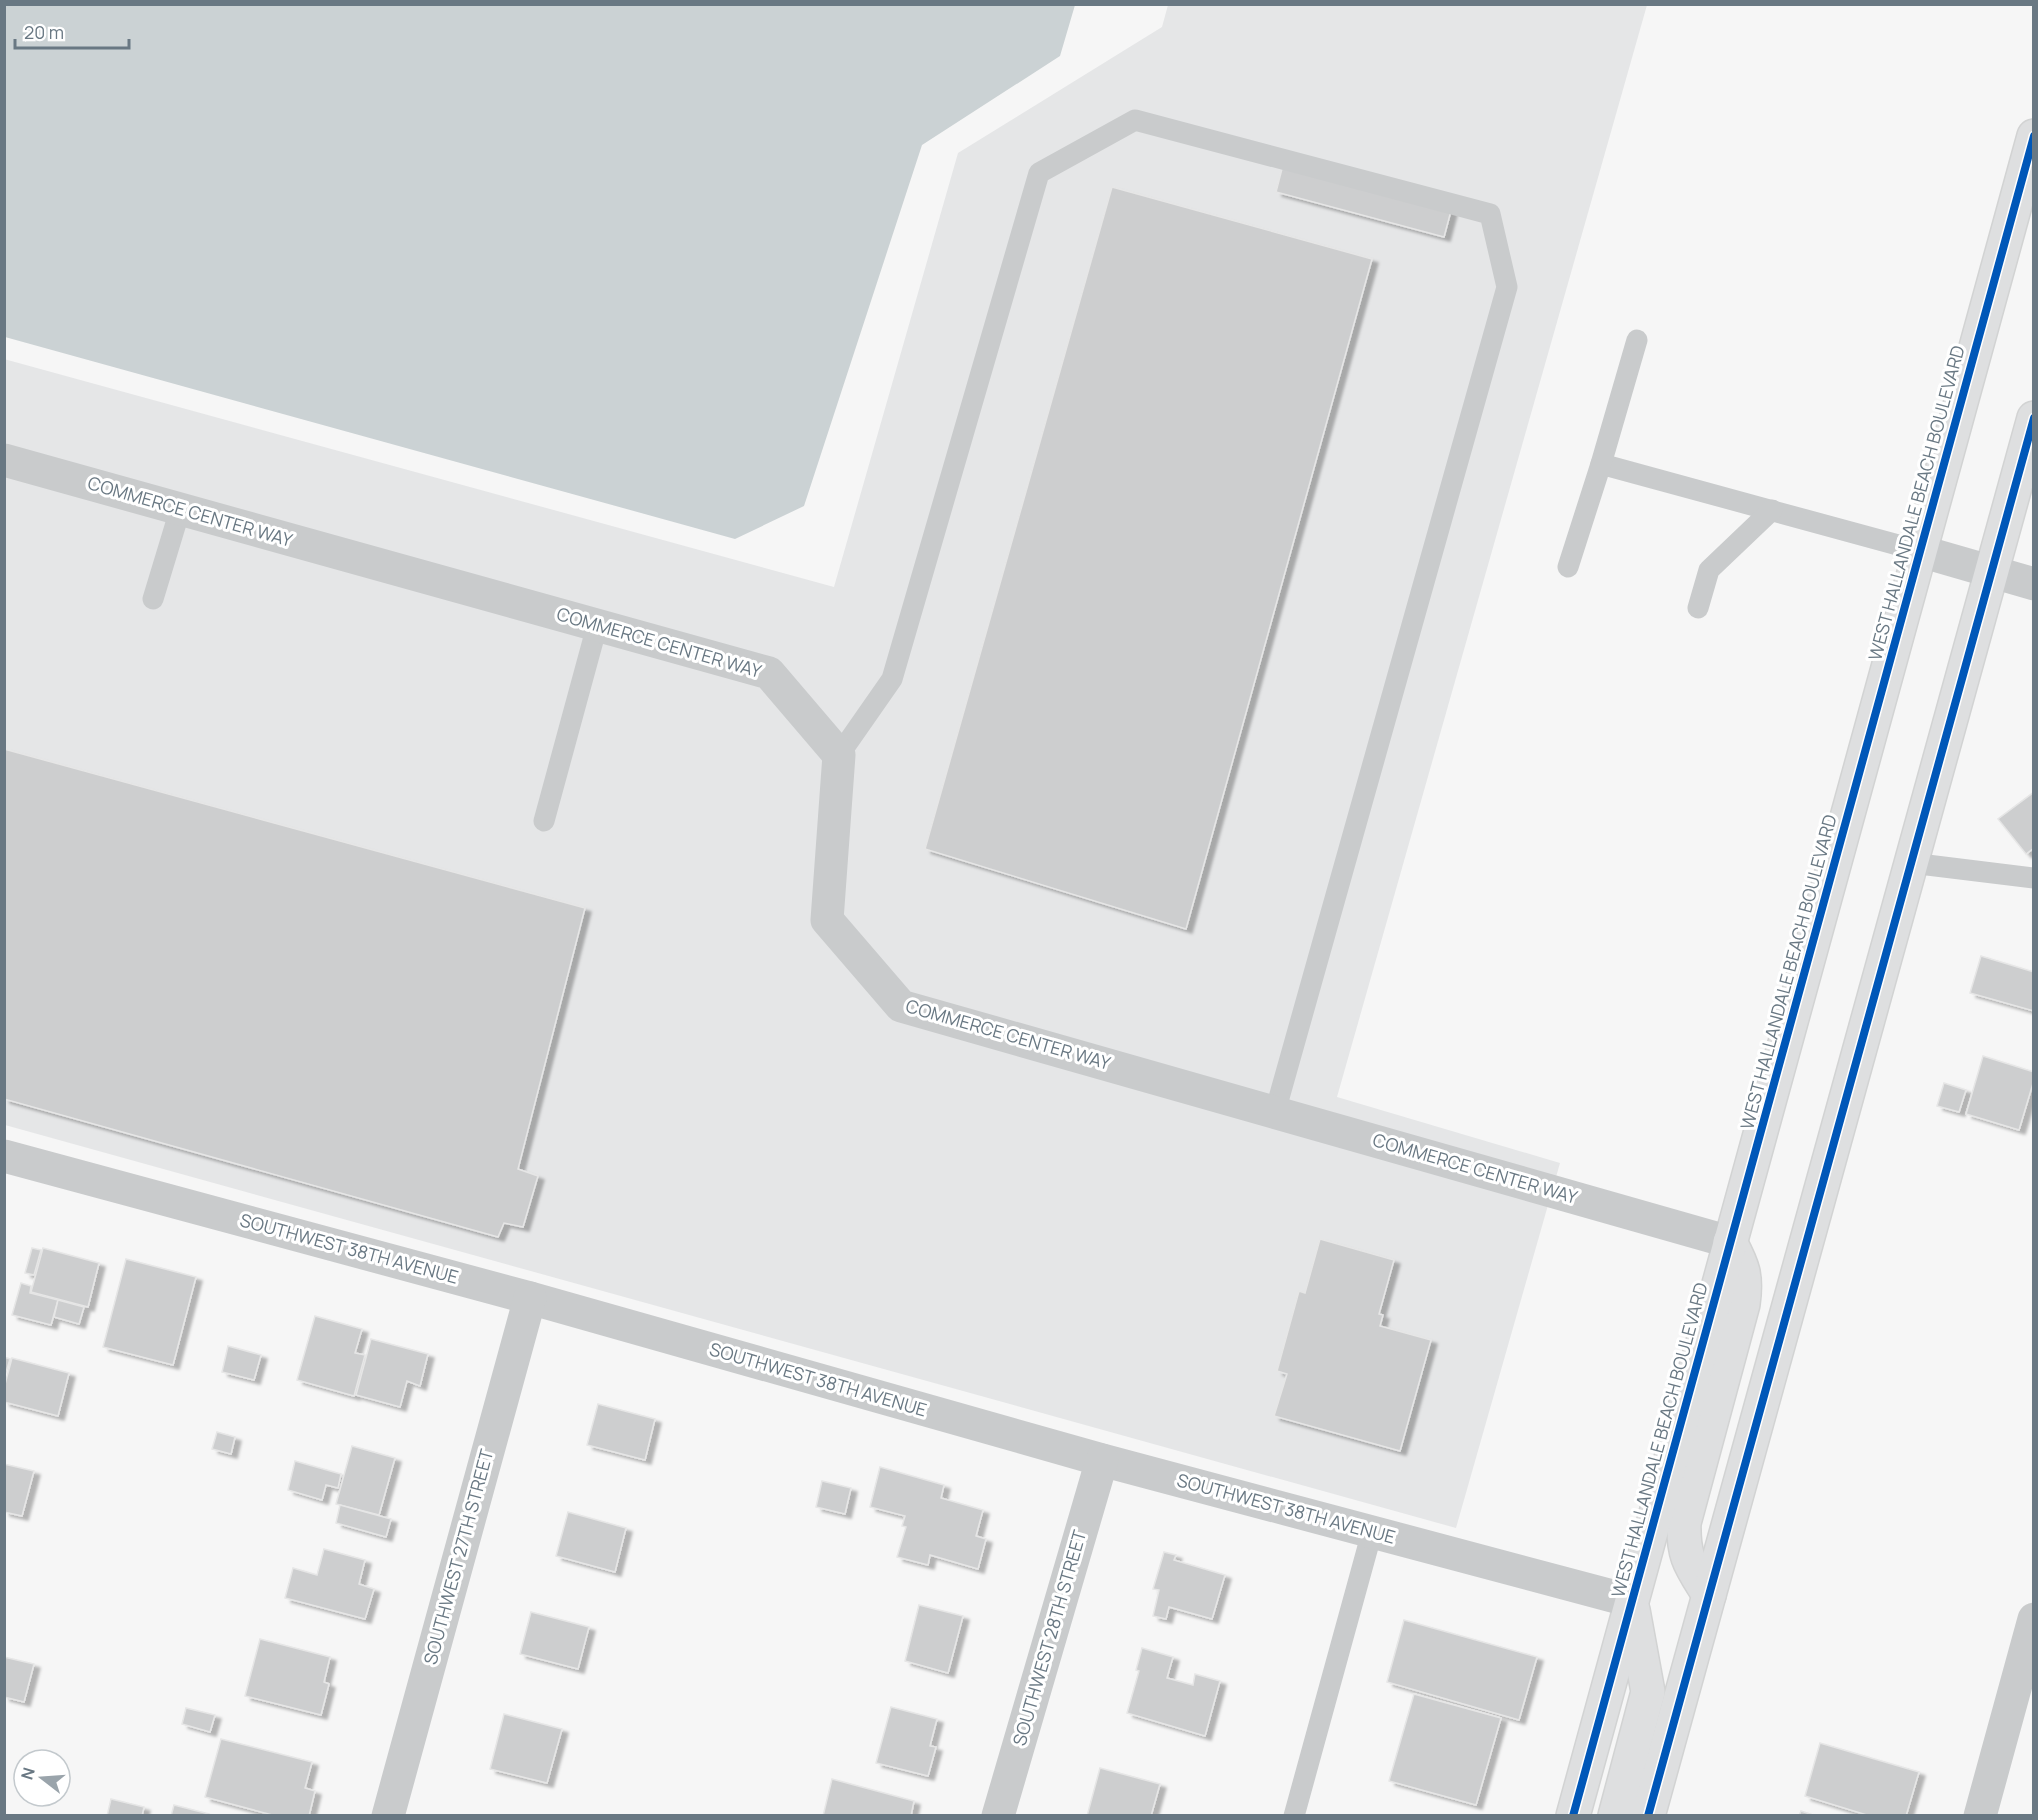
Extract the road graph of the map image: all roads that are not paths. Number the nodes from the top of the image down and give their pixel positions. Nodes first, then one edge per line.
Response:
1 (2034, 136) edge
2 (1636, 340) dead end
3 (2034, 418) edge
4 (4, 460) edge
5 (1601, 464) junction
6 (180, 510) junction
7 (1772, 510) junction
8 (1920, 551) junction
9 (1568, 567) dead end
10 (1991, 572) junction
11 (2034, 584) edge
12 (153, 599) dead end
13 (1698, 608) dead end
14 (597, 626) junction
15 (839, 755) junction
16 (544, 821) dead end
17 (1911, 863) junction
18 (2034, 878) edge
19 (1275, 1112) junction
20 (4, 1156) edge
21 (1730, 1242) junction
22 (530, 1298) junction
23 (1102, 1460) junction
24 (1372, 1532) junction
25 (1709, 1595) junction
26 (1631, 1601) junction
27 (2034, 1619) edge
28 (388, 1815) edge
29 (998, 1815) edge
30 (1294, 1815) edge
31 (1573, 1815) edge
32 (1615, 1815) edge
33 (1648, 1815) edge
34 (1980, 1815) edge

1 - 8 main road, WEST HALLANDALE BEACH BOULEVARD
2 - 5 lane
3 - 10 main road
4 - 6 street, COMMERCE CENTER WAY
5 - 7 lane
5 - 9 lane
6 - 12 lane
6 - 14 street, COMMERCE CENTER WAY
7 - 8 lane
7 - 13 lane
8 - 10 street
8 - 21 main road, WEST HALLANDALE BEACH BOULEVARD
10 - 11 street
10 - 17 main road
14 - 15 street, COMMERCE CENTER WAY
14 - 16 lane
15 - 19 street, COMMERCE CENTER WAY
15 - 19 lane
17 - 18 lane
17 - 25 main road
19 - 21 street, COMMERCE CENTER WAY
20 - 22 street, SOUTHWEST 38TH AVENUE
21 - 25 main road
21 - 26 main road, WEST HALLANDALE BEACH BOULEVARD
22 - 23 street, SOUTHWEST 38TH AVENUE
22 - 28 street, SOUTHWEST 27TH STREET
23 - 24 street, SOUTHWEST 38TH AVENUE
23 - 29 street, SOUTHWEST 28TH STREET
24 - 26 street, SOUTHWEST 38TH AVENUE
24 - 30 lane
25 - 33 main road
26 - 31 main road, WEST HALLANDALE BEACH BOULEVARD
26 - 32 main road
27 - 34 street

